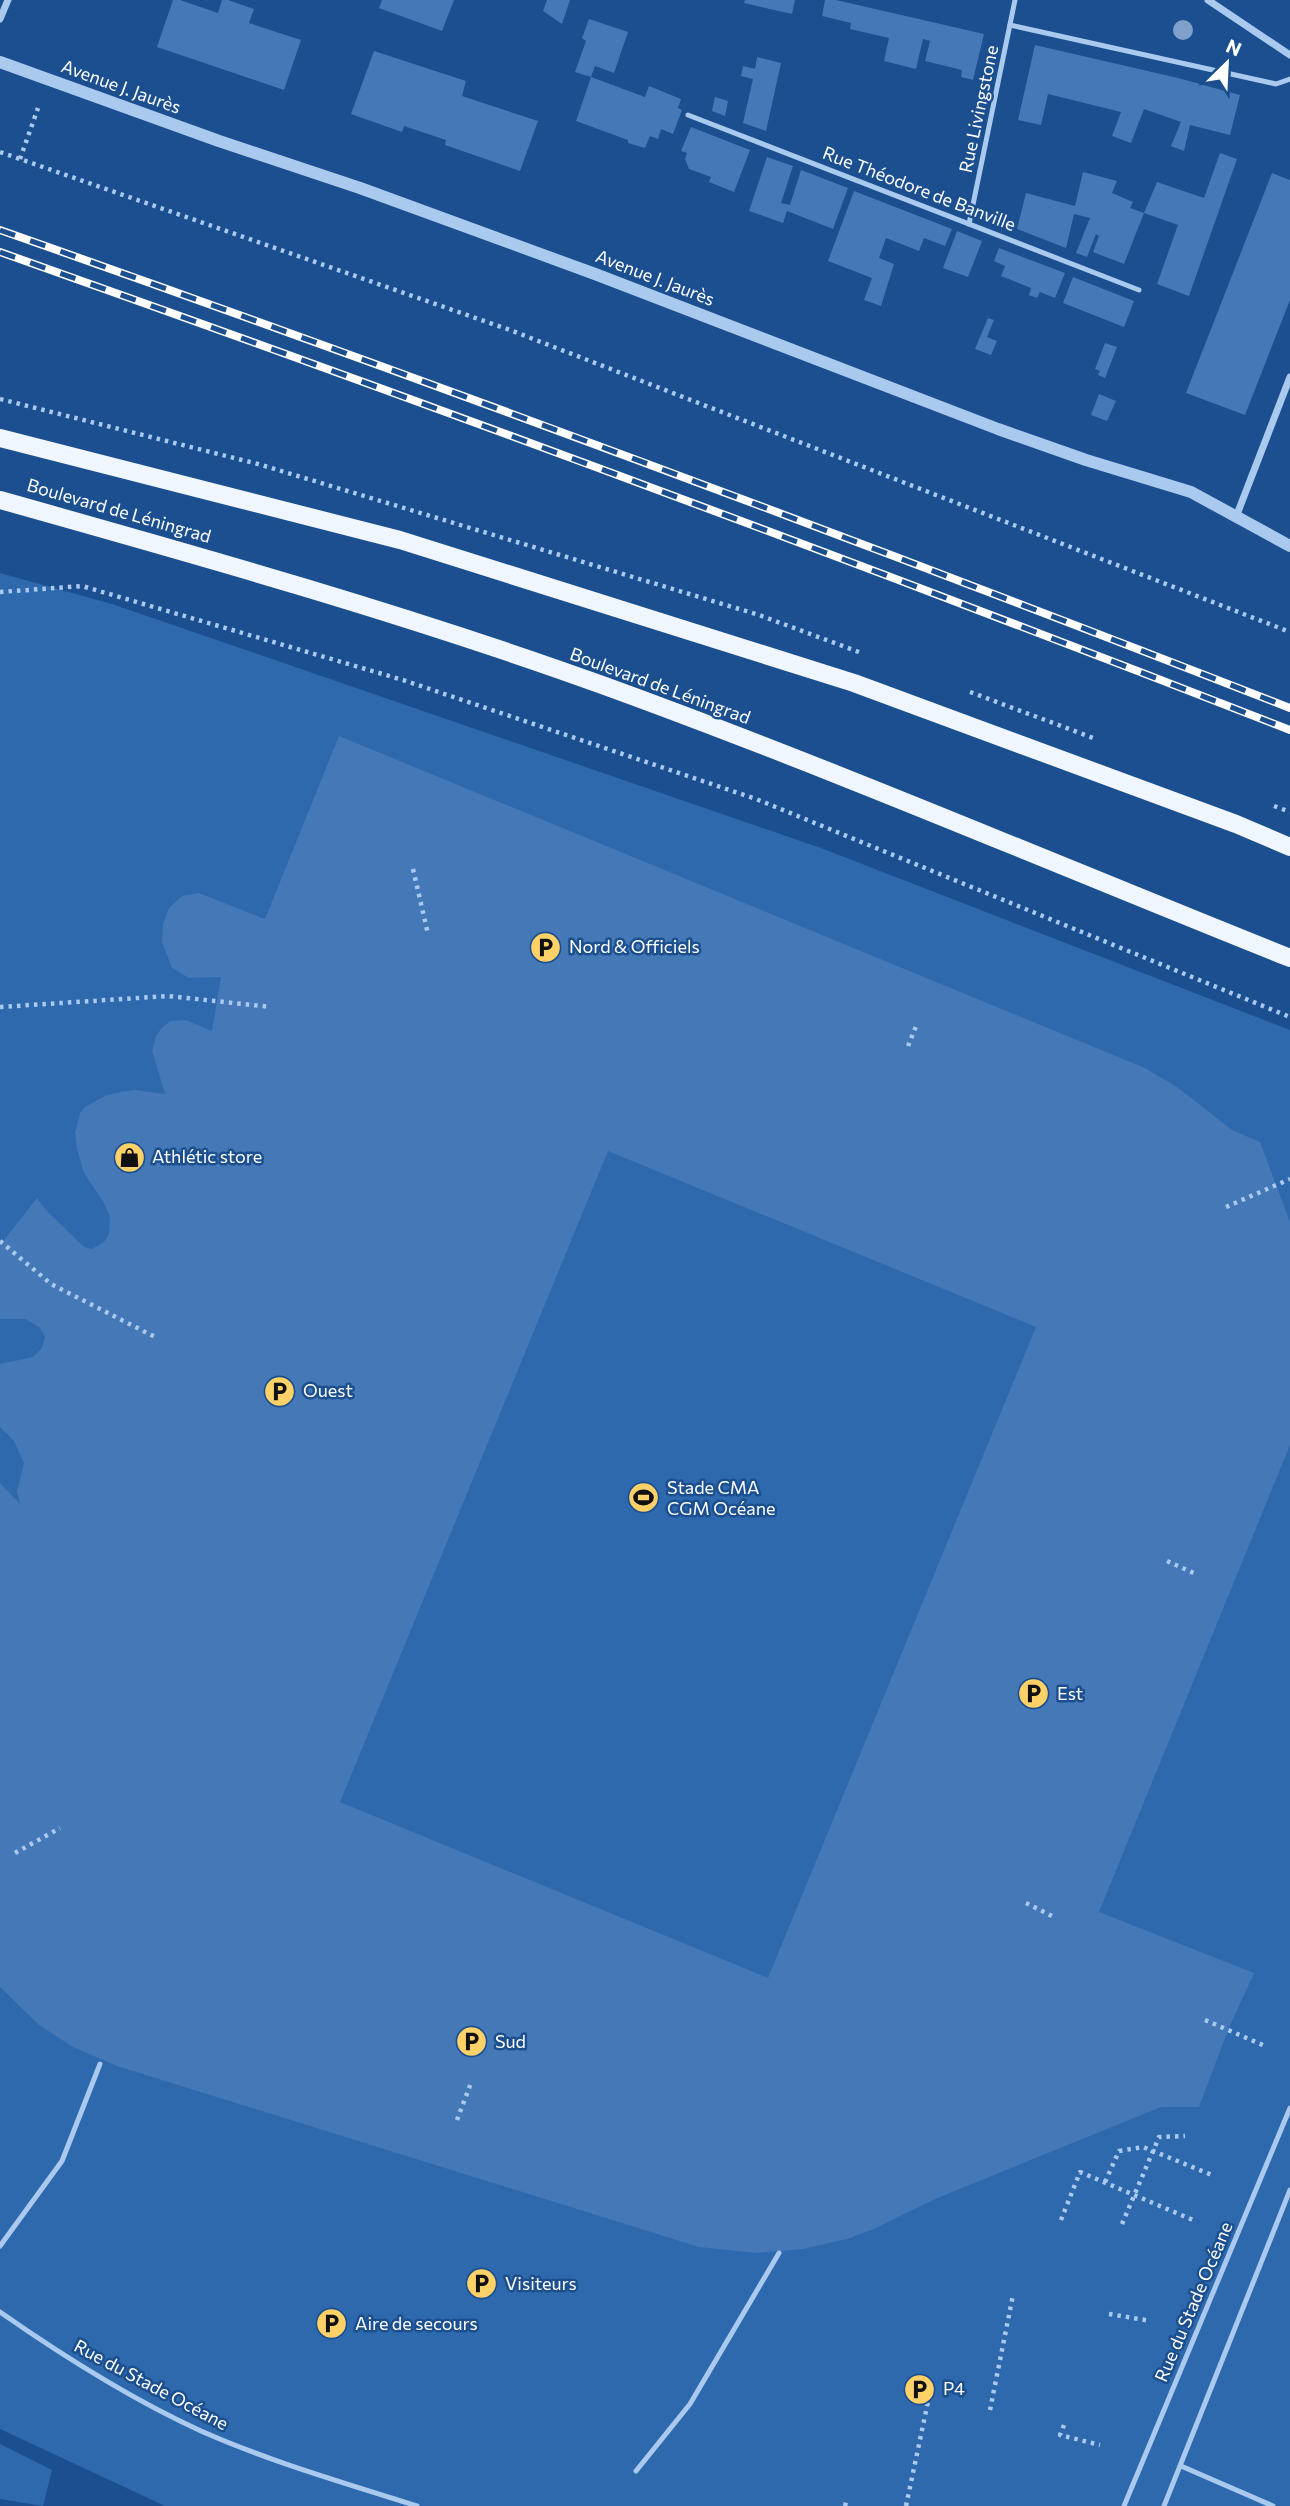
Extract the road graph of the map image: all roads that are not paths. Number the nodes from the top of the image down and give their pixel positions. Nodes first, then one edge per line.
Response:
1 (8, 0) edge
2 (1015, 0) edge
3 (1208, 0) edge
4 (0, 19) edge
5 (1010, 25) junction
6 (1290, 55) edge
7 (0, 62) edge
8 (1290, 79) edge
9 (688, 115) dead end
10 (969, 224) junction
11 (1139, 290) dead end
12 (1290, 377) edge
13 (0, 438) edge
14 (0, 500) edge
15 (1236, 517) junction
16 (1290, 545) edge
17 (1290, 847) edge
18 (1290, 958) edge
19 (100, 2064) dead end
20 (1290, 2108) edge
21 (1290, 2190) edge
22 (0, 2246) edge
23 (779, 2253) dead end
24 (0, 2312) edge
25 (1181, 2466) junction
26 (636, 2471) dead end
27 (417, 2506) edge
28 (1124, 2506) edge
29 (1164, 2506) edge
30 (1273, 2506) edge

1 - 4 street
2 - 5 lane, Rue Livingstone
3 - 6 street
5 - 8 lane
5 - 10 lane, Rue Livingstone
7 - 15 street, Avenue J. Jaurès
9 - 10 lane, Rue Théodore de Banville
10 - 11 lane, Rue Théodore de Banville
12 - 15 street
13 - 17 main road
14 - 18 main road, Boulevard de Léningrad
15 - 16 street, Avenue J. Jaurès
19 - 22 lane
20 - 28 lane, Rue du Stade Océane
21 - 25 lane
23 - 26 lane
24 - 27 lane, Rue du Stade Océane
25 - 29 lane
25 - 30 lane

